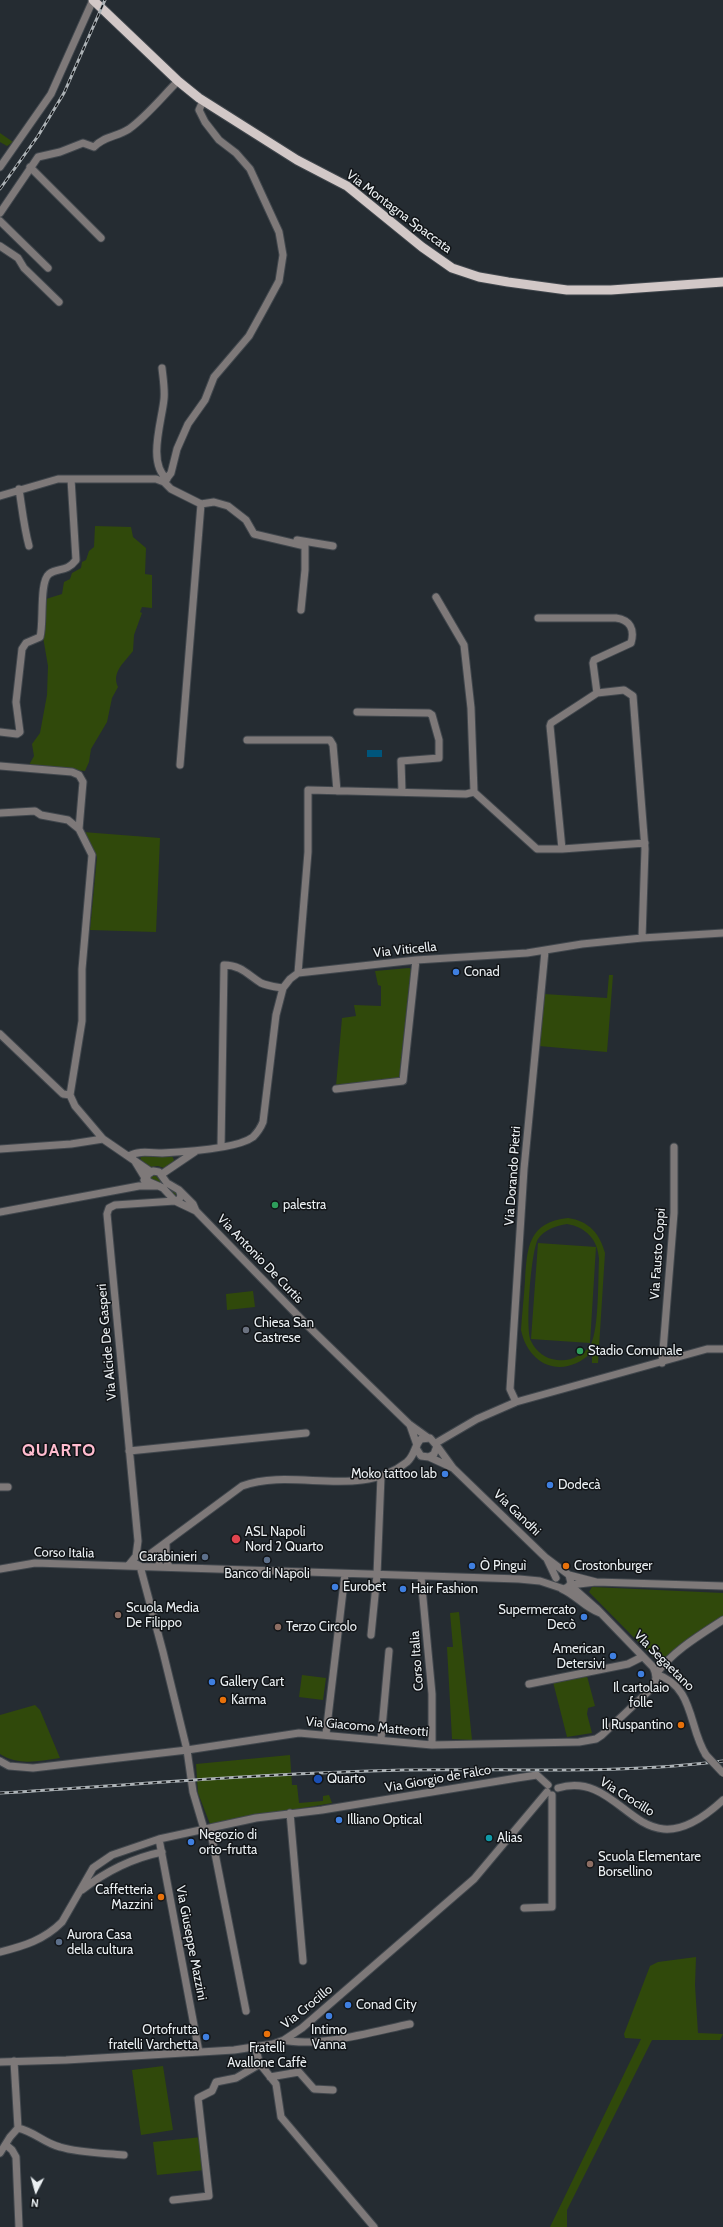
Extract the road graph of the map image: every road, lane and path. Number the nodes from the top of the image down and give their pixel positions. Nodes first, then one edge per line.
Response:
1 (93, 0) edge
2 (178, 81) junction
3 (203, 101) junction
4 (0, 167) edge
5 (30, 167) junction
6 (0, 213) edge
7 (0, 221) edge
8 (101, 238) dead end
9 (0, 246) edge
10 (48, 268) dead end
11 (723, 282) edge
12 (59, 302) dead end
13 (162, 368) dead end
14 (71, 480) junction
15 (165, 481) junction
16 (19, 489) junction
17 (0, 496) edge
18 (201, 504) junction
19 (249, 528) junction
20 (29, 546) dead end
21 (333, 546) dead end
22 (436, 597) dead end
23 (301, 610) dead end
24 (538, 618) dead end
25 (597, 693) junction
26 (357, 712) dead end
27 (0, 732) edge
28 (248, 740) dead end
29 (180, 765) dead end
30 (0, 766) edge
31 (337, 791) junction
32 (402, 792) junction
33 (474, 792) junction
34 (0, 813) edge
35 (79, 829) junction
36 (644, 843) junction
37 (562, 849) junction
38 (723, 933) edge
39 (642, 938) junction
40 (545, 951) junction
41 (416, 960) junction
42 (298, 973) junction
43 (283, 988) junction
44 (0, 1034) edge
45 (336, 1089) dead end
46 (70, 1095) junction
47 (103, 1139) junction
48 (221, 1147) junction
49 (674, 1147) dead end
50 (0, 1149) edge
51 (198, 1150) junction
52 (175, 1152) junction
53 (131, 1158) junction
54 (178, 1162) junction
55 (151, 1172) junction
56 (162, 1174) junction
57 (145, 1178) junction
58 (138, 1186) junction
59 (161, 1187) junction
60 (179, 1190) junction
61 (158, 1200) junction
62 (175, 1201) junction
63 (196, 1210) junction
64 (0, 1212) edge
65 (723, 1349) edge
66 (662, 1363) junction
67 (516, 1402) junction
68 (410, 1424) junction
69 (306, 1433) dead end
70 (427, 1437) junction
71 (436, 1444) junction
72 (417, 1446) junction
73 (129, 1452) junction
74 (427, 1457) junction
75 (408, 1461) junction
76 (454, 1468) junction
77 (381, 1476) junction
78 (0, 1487) edge
79 (8, 1487) dead end
80 (166, 1543) junction
81 (159, 1548) junction
82 (138, 1559) junction
83 (546, 1559) junction
84 (140, 1566) junction
85 (159, 1567) junction
86 (169, 1567) junction
87 (0, 1569) edge
88 (345, 1574) junction
89 (567, 1574) junction
90 (377, 1575) junction
91 (421, 1577) junction
92 (556, 1578) junction
93 (596, 1582) junction
94 (589, 1584) junction
95 (570, 1585) junction
96 (723, 1586) edge
97 (560, 1588) junction
98 (587, 1600) junction
99 (600, 1613) junction
100 (723, 1620) edge
101 (371, 1635) dead end
102 (389, 1651) dead end
103 (642, 1657) junction
104 (656, 1674) junction
105 (529, 1684) dead end
106 (326, 1734) junction
107 (381, 1739) junction
108 (432, 1745) junction
109 (187, 1750) junction
110 (0, 1761) edge
111 (723, 1773) edge
112 (558, 1788) junction
113 (549, 1791) junction
114 (723, 1800) edge
115 (290, 1813) junction
116 (207, 1829) junction
117 (159, 1839) junction
118 (162, 1852) junction
119 (90, 1873) junction
120 (96, 1880) junction
121 (80, 1891) junction
122 (524, 1908) dead end
123 (0, 1952) edge
124 (303, 1961) dead end
125 (246, 2011) dead end
126 (410, 2024) dead end
127 (284, 2040) junction
128 (255, 2047) junction
129 (199, 2052) junction
130 (14, 2061) junction
131 (0, 2062) edge
132 (260, 2064) junction
133 (270, 2077) junction
134 (333, 2090) dead end
135 (18, 2128) junction
136 (6, 2145) junction
137 (0, 2153) edge
138 (124, 2155) dead end
139 (173, 2200) dead end
140 (19, 2227) edge
141 (374, 2227) edge

1 - 2 main road, Via Montagna Spaccata
1 - 4 street
2 - 3 main road, Via Montagna Spaccata
2 - 5 street
3 - 11 main road, Via Montagna Spaccata
3 - 15 street
5 - 6 street
5 - 8 street
7 - 10 street
9 - 12 street
13 - 15 street
14 - 15 street
14 - 16 street
14 - 27 street
15 - 18 street
16 - 17 street
16 - 20 street
18 - 19 street
18 - 29 street
19 - 21 street
19 - 23 street
22 - 33 street
24 - 25 street
25 - 36 street
25 - 37 street
26 - 32 street
28 - 31 street
30 - 35 street
31 - 32 street
31 - 42 street
32 - 33 street
33 - 37 street
34 - 35 street
35 - 46 street
36 - 37 street
36 - 39 street
38 - 39 street, Via Viticella
39 - 40 street, Via Viticella
40 - 41 street, Via Viticella
40 - 67 street, Via Dorando Pietri
41 - 42 street, Via Viticella
41 - 45 street
42 - 43 street
43 - 48 street
43 - 48 street
44 - 46 street
46 - 47 street
47 - 50 street
47 - 53 street
48 - 51 street
49 - 66 street, Via Fausto Coppi
51 - 52 street
51 - 54 street
52 - 53 street
52 - 54 street
53 - 55 street
53 - 57 street, Via Antonio De Curtis
54 - 56 street
55 - 56 street
55 - 57 street
56 - 60 street, Via Antonio De Curtis
57 - 58 street
57 - 59 street, Via Antonio De Curtis
58 - 59 street
58 - 64 street
59 - 61 street
59 - 62 street, Via Antonio De Curtis
60 - 62 street
60 - 63 street, Via Antonio De Curtis
61 - 62 street, Via Alcide De Gasperi
61 - 73 street, Via Alcide De Gasperi
62 - 63 street, Via Antonio De Curtis
63 - 68 street, Via Antonio De Curtis
65 - 66 street
66 - 67 street
67 - 71 street
68 - 70 street, Via Antonio De Curtis
68 - 72 street, Via Antonio De Curtis
69 - 73 street
70 - 71 street
70 - 72 street
71 - 74 street
71 - 76 street, Via Gandhi
72 - 74 street
72 - 75 street
73 - 82 street, Via Alcide De Gasperi
74 - 75 street
74 - 76 street, Via Gandhi
75 - 77 street
76 - 83 street, Via Gandhi
77 - 80 street
77 - 90 street
78 - 79 street
80 - 81 street
80 - 86 street
81 - 82 street
81 - 85 street
82 - 84 street, Corso Italia
82 - 84 street
82 - 87 street, Corso Italia
83 - 89 street, Via Gandhi
83 - 92 street
84 - 85 street, Corso Italia
84 - 109 street
85 - 86 street, Corso Italia
86 - 88 street, Corso Italia
88 - 90 street, Corso Italia
88 - 106 street
89 - 92 street
89 - 93 street
89 - 95 street
90 - 91 street, Corso Italia
90 - 101 street
91 - 97 street, Corso Italia
91 - 108 street, Corso Italia
92 - 97 street
93 - 94 street
93 - 96 street
94 - 95 street
94 - 98 street
95 - 97 street
95 - 98 street, VIa Segaetano
97 - 99 street, Corso Italia
98 - 99 street, VIa Segaetano
99 - 103 street, VIa Segaetano
100 - 104 street
102 - 107 street
103 - 104 street, VIa Segaetano
103 - 105 street
104 - 108 street, Via Giacomo Matteotti
104 - 111 street, VIa Segaetano, bridge
106 - 107 street, Via Giacomo Matteotti
106 - 109 street, Via Giacomo Matteotti
107 - 108 street, Via Giacomo Matteotti
109 - 110 street, Via Giacomo Matteotti
109 - 116 street
112 - 113 street, Via Crocillo
112 - 113 street
112 - 114 street, Via Crocillo
113 - 115 street, Via Giorgio de Falco
113 - 122 street
113 - 127 street, Via Crocillo
115 - 116 street, Via Giorgio de Falco
115 - 124 street
116 - 117 street, Via Giorgio de Falco
116 - 125 street
117 - 118 street, Via Giuseppe Mazzini
117 - 119 street, Via Giorgio de Falco
118 - 120 street, Via Giorgio de Falco
118 - 129 street, Via Giuseppe Mazzini
119 - 120 street
119 - 121 street, Via Giorgio de Falco
120 - 121 street, Via Giorgio de Falco
121 - 123 street, Via Giorgio de Falco
126 - 127 street
127 - 128 street, Via Crocillo
128 - 129 street, Via Crocillo
128 - 132 street
129 - 130 street, Via Crocillo
130 - 131 street, Via Crocillo
130 - 135 street
132 - 133 street
132 - 139 street
133 - 134 street
133 - 141 street
135 - 136 street
135 - 138 street
136 - 137 street
136 - 140 street

